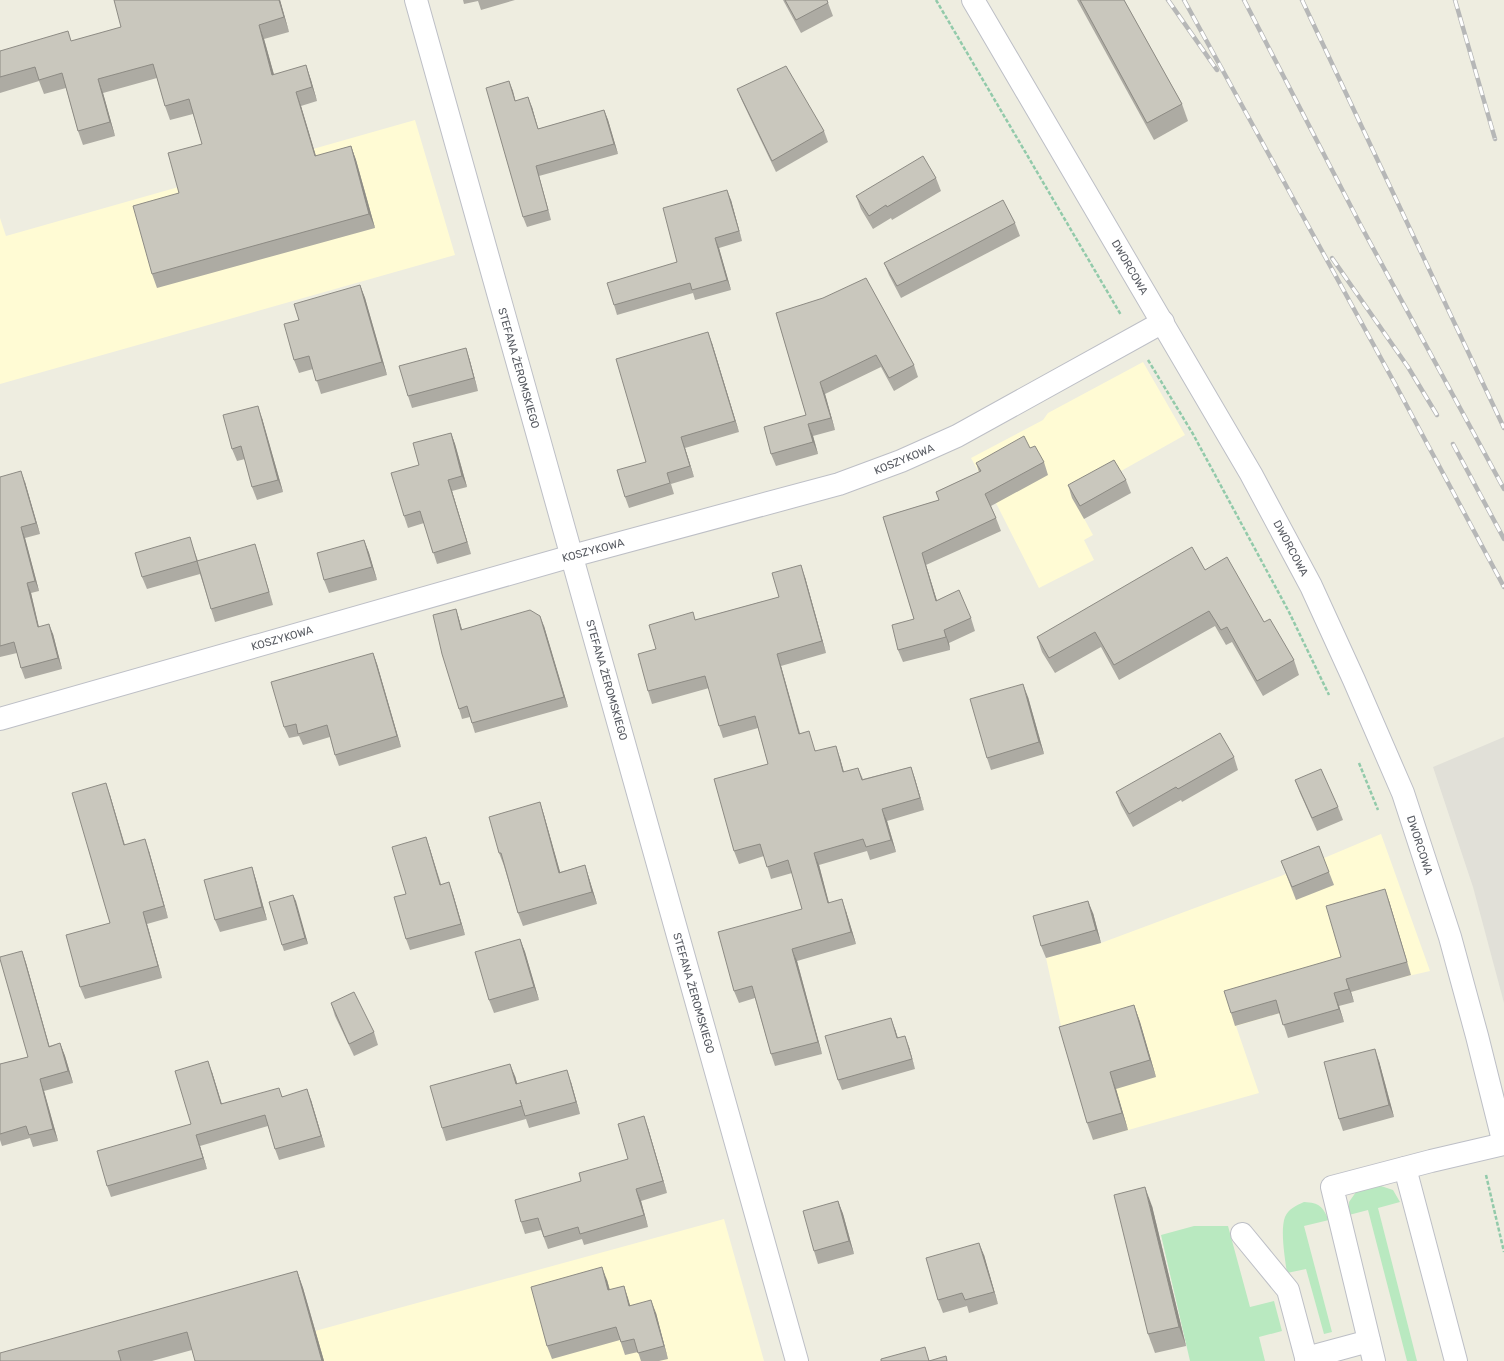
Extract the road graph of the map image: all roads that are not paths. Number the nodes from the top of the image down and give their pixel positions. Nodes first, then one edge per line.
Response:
1 (416, 0) edge
2 (973, 0) edge
3 (1163, 322) junction
4 (572, 556) junction
5 (0, 718) edge
6 (1504, 1144) edge
7 (1405, 1168) junction
8 (1242, 1234) dead end
9 (1371, 1351) edge
10 (1306, 1359) edge
11 (797, 1361) edge
12 (1456, 1361) edge

1 - 4 street, STEFANA ŻEROMSKIEGO
2 - 3 street, DWORCOWA
3 - 4 street, KOSZYKOWA
3 - 6 street, DWORCOWA
4 - 5 street, KOSZYKOWA
4 - 11 street, STEFANA ŻEROMSKIEGO
6 - 7 street
7 - 9 street
7 - 12 street
8 - 10 street
9 - 10 street

